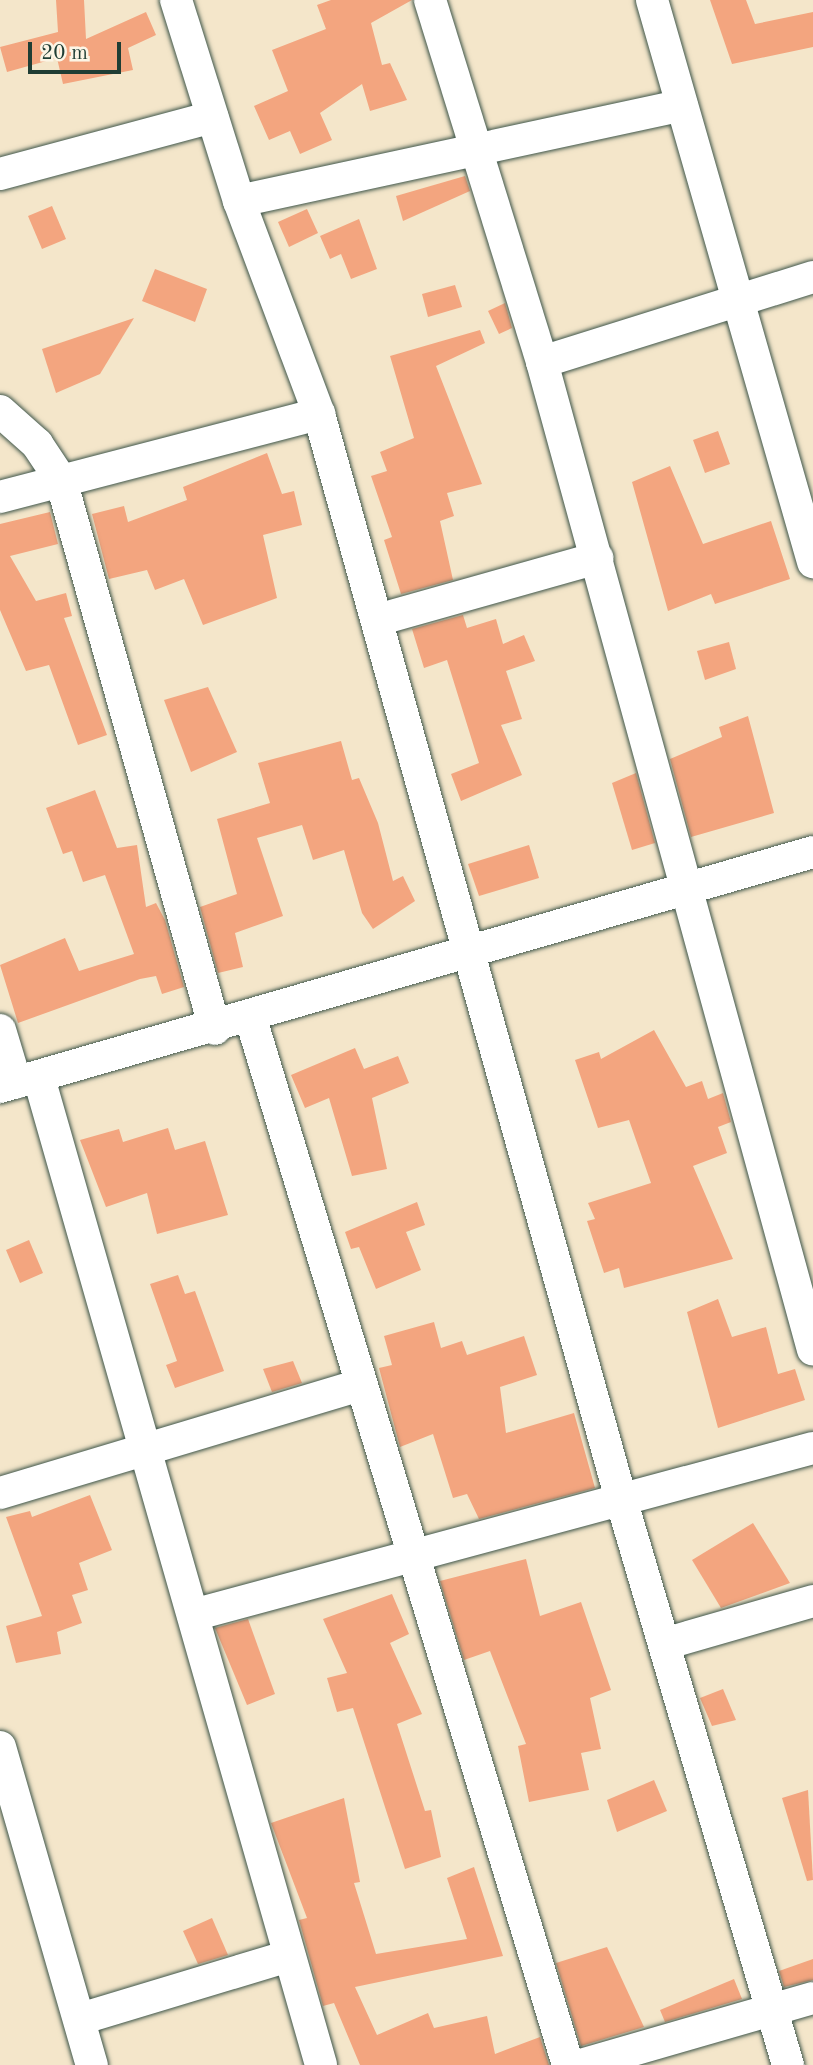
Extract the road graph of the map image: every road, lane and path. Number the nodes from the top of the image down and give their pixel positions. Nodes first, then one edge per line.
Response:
1 (176, 0) edge
2 (430, 0) edge
3 (652, 0) edge
4 (682, 105) junction
5 (212, 117) junction
6 (473, 150) junction
7 (0, 174) edge
8 (239, 201) junction
9 (813, 277) edge
10 (739, 299) junction
11 (542, 362) junction
12 (0, 411) edge
13 (319, 414) junction
14 (61, 480) junction
15 (0, 497) edge
16 (597, 558) junction
17 (813, 562) edge
18 (377, 620) junction
19 (813, 852) edge
20 (690, 891) junction
21 (471, 954) junction
22 (251, 1019) junction
23 (215, 1029) junction
24 (0, 1030) edge
25 (18, 1083) edge
26 (813, 1350) edge
27 (360, 1385) junction
28 (144, 1447) junction
29 (813, 1448) edge
30 (0, 1493) edge
31 (621, 1499) junction
32 (411, 1555) junction
33 (813, 1601) edge
34 (193, 1615) junction
35 (664, 1644) junction
36 (0, 1747) edge
37 (289, 1956) junction
38 (813, 1998) edge
39 (772, 2011) junction
40 (80, 2020) junction
41 (92, 2065) edge
42 (321, 2065) edge
43 (568, 2065) edge
44 (581, 2065) edge
45 (788, 2065) edge

1 - 5 street
2 - 6 street
3 - 4 street
4 - 6 street
4 - 10 street
5 - 7 street
5 - 8 street
6 - 8 street
6 - 11 street
8 - 13 street
9 - 10 street
10 - 11 street
10 - 17 street
11 - 16 street
12 - 14 street
13 - 14 street
13 - 18 street
14 - 15 street
14 - 23 street
16 - 18 street
16 - 20 street
18 - 21 street
19 - 20 street
20 - 21 street
20 - 26 street
21 - 22 street
21 - 31 street
22 - 23 street
22 - 27 street
23 - 25 street
24 - 25 street
25 - 28 street
27 - 28 street
27 - 32 street
28 - 30 street
28 - 34 street
29 - 31 street
31 - 32 street
31 - 35 street
32 - 34 street
32 - 43 street
33 - 35 street
34 - 37 street
35 - 39 street
36 - 40 street
37 - 40 street
37 - 42 street
38 - 39 street
39 - 44 street
39 - 45 street
40 - 41 street

